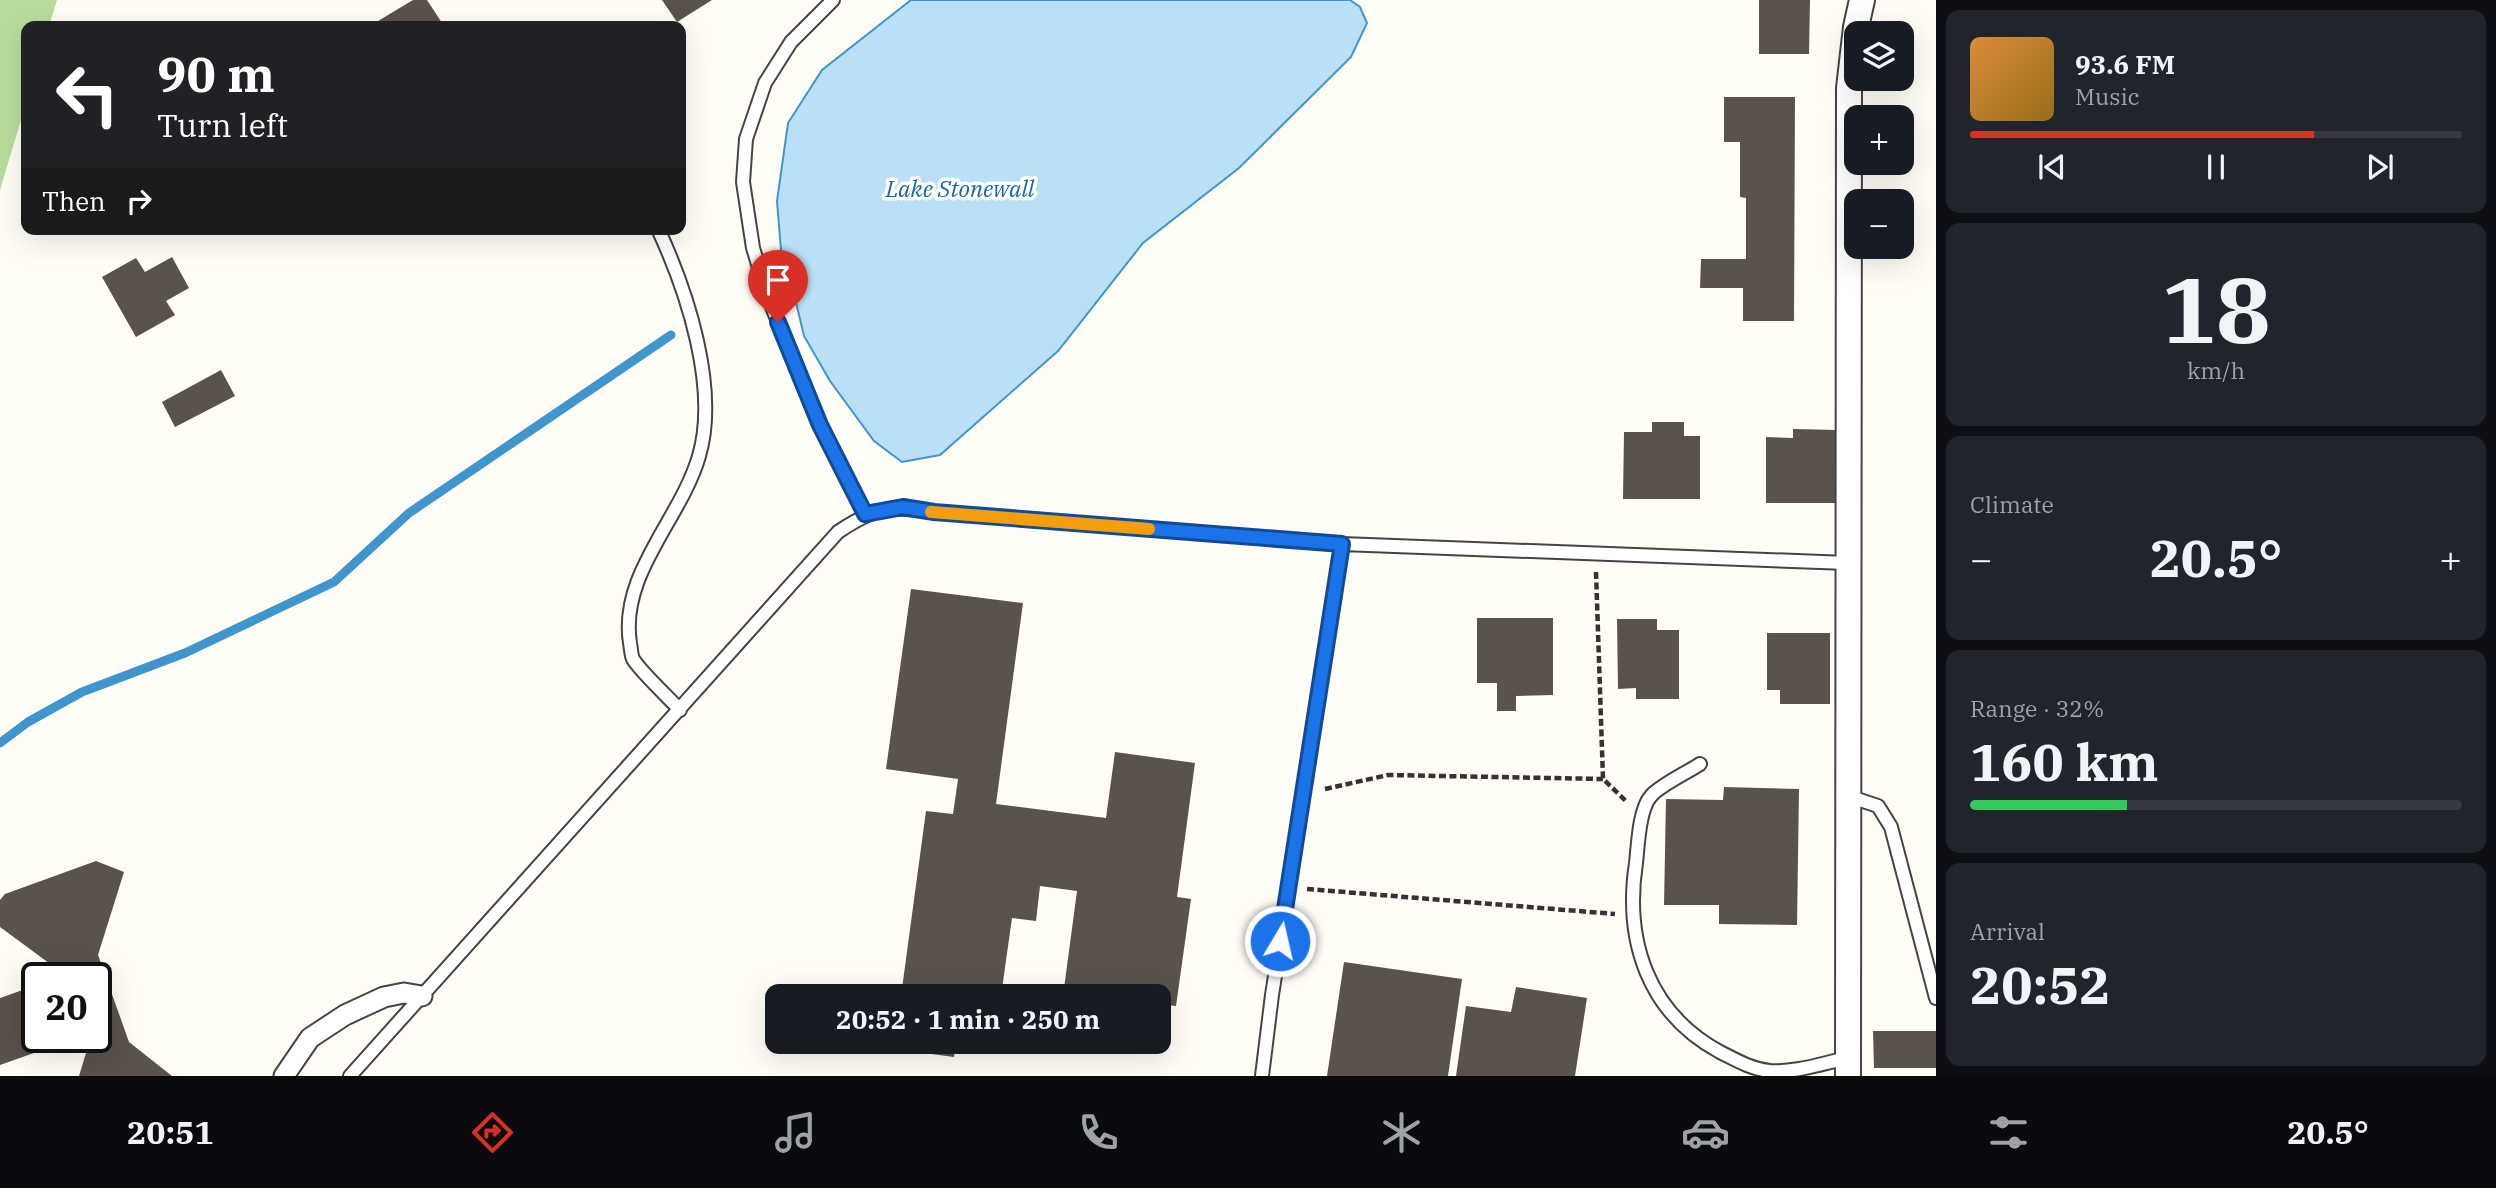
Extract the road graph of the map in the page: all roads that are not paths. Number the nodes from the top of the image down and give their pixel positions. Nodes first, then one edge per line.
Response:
1 (833, 0) edge
2 (1862, 0) edge
3 (660, 235) edge
4 (865, 514) junction
5 (1342, 544) junction
6 (1848, 563) junction
7 (680, 710) junction
8 (1700, 764) dead end
9 (1848, 796) junction
10 (422, 996) junction
11 (1936, 998) edge
12 (1848, 1067) edge
13 (284, 1076) edge
14 (350, 1076) edge
15 (1262, 1076) edge

1 - 4 lane
2 - 6 street
3 - 7 lane
4 - 5 lane
4 - 7 lane
5 - 6 lane
5 - 15 lane
6 - 9 street
7 - 10 lane
8 - 12 lane
9 - 11 lane
9 - 12 street
10 - 13 street
10 - 14 lane

